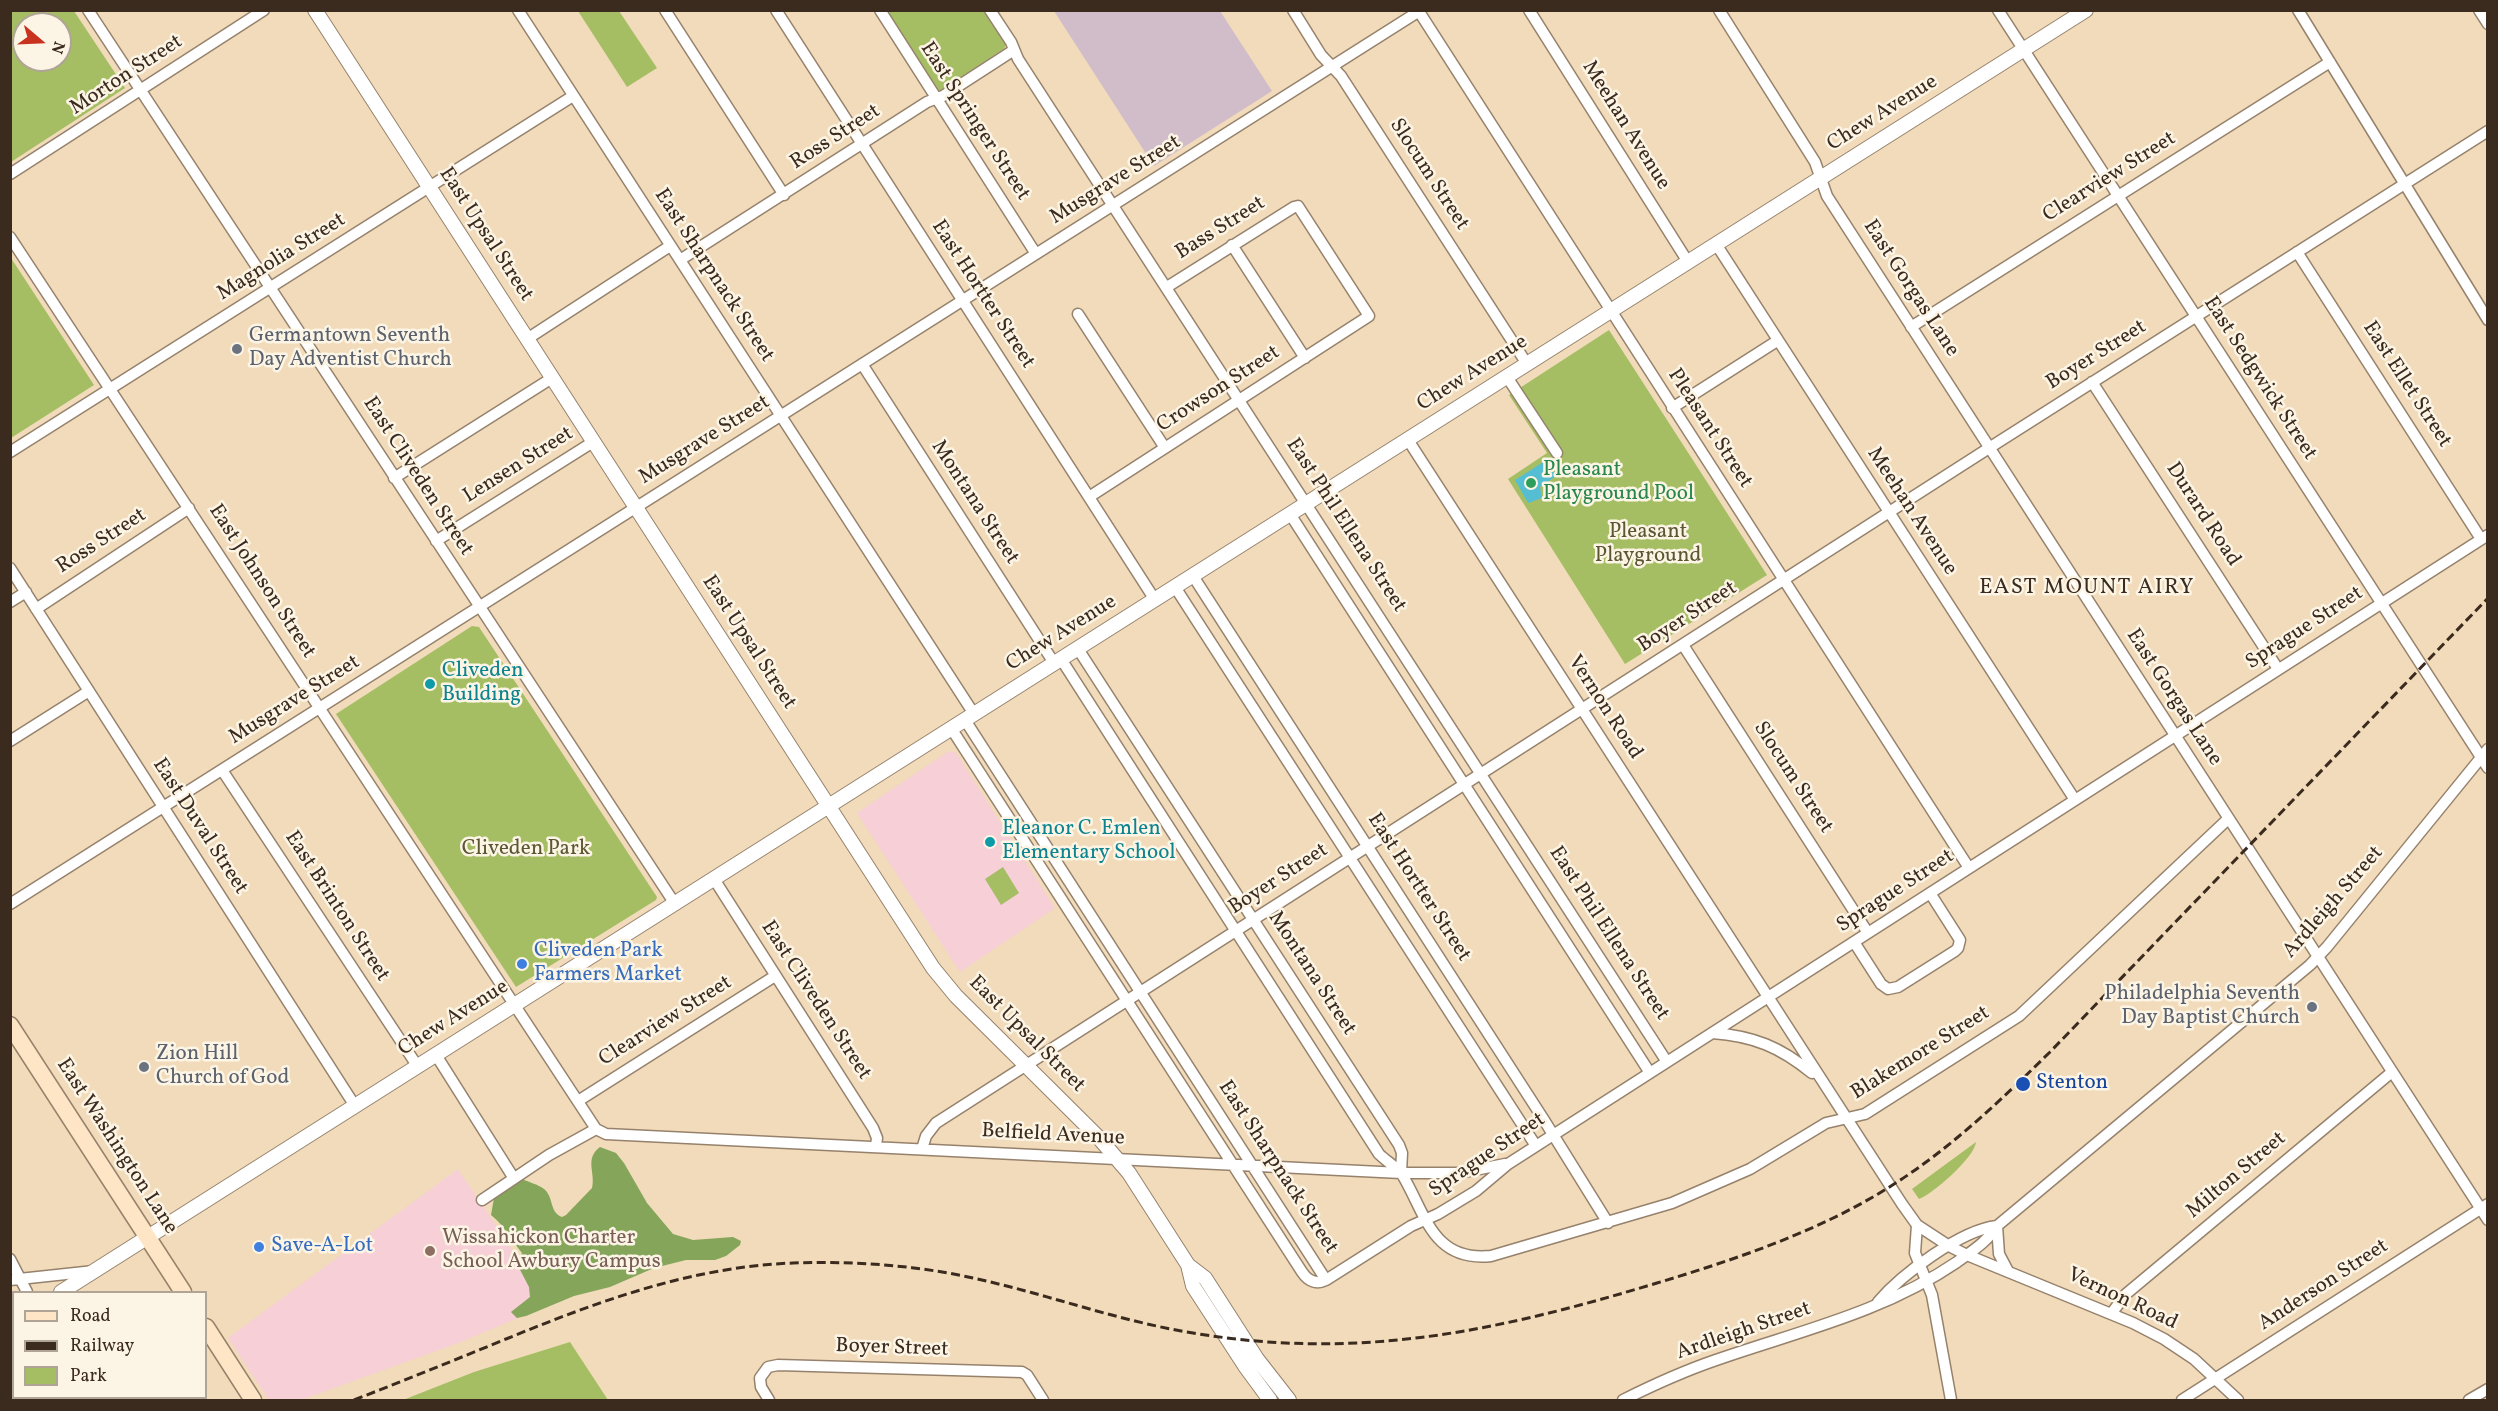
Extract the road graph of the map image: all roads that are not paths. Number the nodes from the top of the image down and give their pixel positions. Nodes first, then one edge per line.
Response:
1 (88, 10) edge
2 (264, 10) edge
3 (315, 10) edge
4 (518, 10) edge
5 (665, 10) edge
6 (776, 10) edge
7 (880, 10) edge
8 (990, 10) edge
9 (1293, 10) edge
10 (1529, 10) edge
11 (1719, 10) edge
12 (1998, 10) edge
13 (2086, 10) edge
14 (2298, 10) edge
15 (2479, 10) edge
16 (1420, 11) edge
17 (2487, 24) edge
18 (1014, 50) junction
19 (2024, 50) junction
20 (2330, 62) junction
21 (1332, 67) junction
22 (140, 91) junction
23 (573, 96) junction
24 (936, 98) junction
25 (2487, 131) edge
26 (862, 144) junction
27 (10, 174) edge
28 (1820, 178) junction
29 (2404, 184) junction
30 (429, 187) junction
31 (784, 195) junction
32 (2118, 196) junction
33 (1113, 206) junction
34 (10, 237) edge
35 (1716, 244) junction
36 (1233, 245) junction
37 (670, 246) junction
38 (2297, 252) junction
39 (1036, 254) junction
40 (680, 260) junction
41 (1688, 262) junction
42 (1167, 287) junction
43 (270, 288) junction
44 (963, 301) junction
45 (1611, 311) junction
46 (1078, 314) dead end
47 (1369, 316) joint
48 (2196, 316) junction
49 (2487, 320) edge
50 (1911, 327) junction
51 (526, 339) junction
52 (1778, 341) junction
53 (1305, 358) junction
54 (862, 364) junction
55 (1527, 364) junction
56 (1507, 377) junction
57 (552, 378) junction
58 (2092, 382) junction
59 (111, 389) junction
60 (1240, 399) junction
61 (1672, 408) junction
62 (780, 416) junction
63 (1408, 440) junction
64 (593, 442) junction
65 (1166, 448) junction
66 (1989, 448) junction
67 (10, 452) edge
68 (1557, 453) dead end
69 (394, 478) junction
70 (1089, 497) junction
71 (1307, 503) junction
72 (189, 508) junction
73 (636, 508) junction
74 (1888, 512) junction
75 (1290, 514) junction
76 (2484, 537) edge
77 (436, 541) junction
78 (10, 568) edge
79 (1193, 576) junction
80 (1783, 580) junction
81 (1175, 587) junction
82 (26, 592) junction
83 (1155, 600) junction
84 (10, 602) edge
85 (2381, 603) junction
86 (479, 607) junction
87 (36, 609) junction
88 (1683, 645) junction
89 (1078, 648) junction
90 (1057, 661) junction
91 (2278, 669) junction
92 (89, 691) junction
93 (320, 708) junction
94 (1582, 709) junction
95 (969, 717) junction
96 (951, 729) junction
97 (2175, 736) junction
98 (10, 741) edge
99 (2484, 753) edge
100 (2487, 768) edge
101 (222, 770) junction
102 (1481, 774) junction
103 (1464, 785) junction
104 (2074, 800) junction
105 (164, 807) junction
106 (828, 807) junction
107 (2228, 819) junction
108 (1367, 846) junction
109 (1349, 857) junction
110 (1969, 868) junction
111 (714, 879) junction
112 (1930, 893) junction
113 (10, 904) edge
114 (675, 904) junction
115 (1253, 920) junction
116 (1236, 931) junction
117 (1868, 933) junction
118 (1854, 942) junction
119 (2318, 957) junction
120 (775, 976) junction
121 (1140, 992) junction
122 (1768, 997) junction
123 (1127, 1001) junction
124 (516, 1005) junction
125 (10, 1025) edge
126 (1712, 1033) junction
127 (436, 1055) junction
128 (1667, 1062) junction
129 (418, 1066) junction
130 (1026, 1066) junction
131 (2392, 1072) junction
132 (1650, 1073) junction
133 (1820, 1079) junction
134 (578, 1101) junction
135 (355, 1106) junction
136 (1846, 1118) junction
137 (596, 1130) junction
138 (1552, 1135) junction
139 (876, 1146) junction
140 (1536, 1146) junction
141 (922, 1149) junction
142 (1117, 1158) junction
143 (1508, 1164) junction
144 (1232, 1165) junction
145 (1252, 1166) junction
146 (1401, 1173) junction
147 (513, 1178) junction
148 (482, 1200) dead end
149 (2484, 1207) edge
150 (1426, 1220) junction
151 (2487, 1220) edge
152 (1608, 1223) junction
153 (1917, 1225) junction
154 (1997, 1226) junction
155 (148, 1238) junction
156 (1949, 1246) junction
157 (1968, 1255) junction
158 (1473, 1256) joint
159 (10, 1259) edge
160 (1188, 1265) junction
161 (1919, 1266) junction
162 (96, 1270) junction
163 (2008, 1272) junction
164 (15, 1279) edge
165 (1326, 1280) junction
166 (1928, 1282) junction
167 (25, 1291) edge
168 (64, 1291) edge
169 (182, 1291) edge
170 (1878, 1302) junction
171 (2111, 1314) junction
172 (207, 1329) edge
173 (2216, 1379) junction
174 (2487, 1389) edge
175 (253, 1401) edge
176 (770, 1401) edge
177 (1043, 1401) edge
178 (1270, 1401) edge
179 (1289, 1401) edge
180 (1623, 1401) edge
181 (1950, 1401) edge
182 (2182, 1401) edge
183 (2238, 1401) edge
184 (2469, 1401) edge

1 - 22 street, East Cliveden Street
2 - 22 street, Morton Street
3 - 30 street, East Upsal Street
4 - 23 street, East Sharpnack Street
5 - 31 street
6 - 26 street, East Hortter Street
7 - 24 street, East Springer Street
8 - 18 street, East Phil Ellena Street
9 - 21 street, Slocum Street
10 - 41 street, Meehan Avenue
11 - 28 street, East Gorgas Lane
12 - 19 street, East Sedgwick Street
13 - 19 street, Chew Avenue
14 - 20 street
15 - 17 street
16 - 21 street, Musgrave Street
16 - 45 street, Pleasant Street
18 - 24 street, Ross Street
18 - 33 street, East Phil Ellena Street
19 - 28 street, Chew Avenue
19 - 32 street, East Sedgwick Street
20 - 29 street
20 - 32 street, Clearview Street
21 - 33 street, Musgrave Street
21 - 55 street, Slocum Street
22 - 27 street, Morton Street
22 - 43 street, East Cliveden Street
23 - 30 street, Magnolia Street
23 - 37 street, East Sharpnack Street
24 - 26 street, Ross Street
24 - 39 street, East Springer Street
25 - 29 street, Boyer Street
26 - 31 street, Ross Street
26 - 44 street, East Hortter Street
28 - 35 street, Chew Avenue
28 - 50 street, East Gorgas Lane
29 - 38 street, Boyer Street
29 - 49 street
30 - 43 street, Magnolia Street
30 - 51 street, East Upsal Street
31 - 40 street, Ross Street
32 - 48 street, East Sedgwick Street
32 - 50 street, Clearview Street
33 - 39 street, Musgrave Street
33 - 42 street, East Phil Ellena Street
34 - 59 street, East Johnson Street
35 - 41 street, Chew Avenue
35 - 52 street, Meehan Avenue
36 - 42 street, Bass Street
36 - 47 street, Bass Street
36 - 53 street
37 - 40 street, East Sharpnack Street
37 - 51 street
38 - 48 street, Boyer Street
38 - 76 street, East Ellet Street
39 - 44 street, Musgrave Street
40 - 62 street, East Sharpnack Street
41 - 45 street, Chew Avenue
42 - 60 street, East Phil Ellena Street
43 - 59 street, Magnolia Street
43 - 69 street, East Cliveden Street
44 - 54 street, Musgrave Street
44 - 70 street, East Hortter Street
45 - 55 street, Chew Avenue
45 - 61 street, Pleasant Street
46 - 65 street
47 - 53 street, Crowson Street
48 - 58 street, Boyer Street
48 - 85 street, East Sedgwick Street
50 - 66 street, East Gorgas Lane
51 - 57 street, East Upsal Street
52 - 61 street
52 - 74 street, Meehan Avenue
53 - 60 street, Crowson Street
54 - 62 street, Musgrave Street
54 - 90 street, Montana Street
55 - 56 street, Chew Avenue
56 - 63 street, Chew Avenue
56 - 68 street
57 - 64 street, East Upsal Street
57 - 69 street
58 - 66 street, Boyer Street
58 - 91 street, Durard Road
59 - 67 street, Magnolia Street
59 - 72 street, East Johnson Street
60 - 65 street, Crowson Street
60 - 71 street, East Phil Ellena Street
61 - 80 street, Pleasant Street
62 - 73 street, Musgrave Street
62 - 95 street, East Sharpnack Street
63 - 71 street, Chew Avenue
63 - 94 street, Vernon Road
64 - 73 street, East Upsal Street
64 - 77 street, Lensen Street
65 - 70 street, Crowson Street
66 - 74 street, Boyer Street
66 - 97 street, East Gorgas Lane
69 - 77 street, East Cliveden Street
70 - 83 street, East Hortter Street
71 - 75 street, Chew Avenue
71 - 102 street, East Phil Ellena Street
72 - 87 street, Ross Street
72 - 93 street, East Johnson Street
73 - 86 street, Musgrave Street
73 - 106 street, East Upsal Street
74 - 80 street, Boyer Street
74 - 104 street, Meehan Avenue
75 - 79 street, Chew Avenue
75 - 103 street, East Phil Ellena Street
76 - 85 street, Sprague Street
77 - 86 street, East Cliveden Street
78 - 82 street, East Duval Street
79 - 81 street, Chew Avenue
79 - 108 street, East Hortter Street
80 - 88 street, Boyer Street
80 - 110 street, Pleasant Street
81 - 83 street, Chew Avenue
81 - 109 street, East Hortter Street
82 - 84 street
82 - 87 street, East Duval Street
83 - 89 street, Chew Avenue
85 - 91 street, Sprague Street
85 - 99 street, East Sedgwick Street
86 - 93 street, Musgrave Street
86 - 114 street, East Cliveden Street
87 - 92 street, East Duval Street
88 - 94 street, Boyer Street
88 - 117 street, Slocum Street
89 - 90 street, Chew Avenue
89 - 115 street, Montana Street
90 - 95 street, Chew Avenue
90 - 116 street, Montana Street
91 - 97 street, Sprague Street
92 - 98 street
92 - 105 street, East Duval Street
93 - 101 street, Musgrave Street
93 - 124 street, East Johnson Street
94 - 102 street, Boyer Street
94 - 122 street, Vernon Road
95 - 96 street, Chew Avenue
95 - 121 street, East Sharpnack Street
96 - 106 street, Chew Avenue
96 - 123 street, East Sharpnack Street
97 - 104 street, Sprague Street
97 - 107 street, East Gorgas Lane
99 - 100 street, East Sedgwick Street
99 - 119 street, Ardleigh Street
101 - 105 street, Musgrave Street
101 - 129 street, East Brinton Street
102 - 103 street, Boyer Street
102 - 128 street, East Phil Ellena Street
103 - 108 street, Boyer Street
103 - 132 street, East Phil Ellena Street
104 - 110 street, Sprague Street
105 - 113 street, Musgrave Street
105 - 135 street, East Duval Street
106 - 111 street, Chew Avenue
106 - 130 street, East Upsal Street
107 - 119 street, East Gorgas Lane
107 - 136 street, Blakemore Street
108 - 109 street, Boyer Street
108 - 138 street, East Hortter Street
109 - 115 street, Boyer Street
109 - 140 street, East Hortter Street
110 - 112 street, Sprague Street
111 - 114 street, Chew Avenue
111 - 120 street, East Cliveden Street
112 - 117 street, Sprague Street
112 - 118 street
114 - 124 street, Chew Avenue
115 - 116 street, Boyer Street
115 - 146 street, Montana Street
116 - 121 street, Boyer Street
116 - 146 street, Montana Street
117 - 118 street, Sprague Street
118 - 122 street, Sprague Street
119 - 131 street, East Gorgas Lane
119 - 154 street, Ardleigh Street
120 - 134 street, Clearview Street
120 - 139 street, East Cliveden Street
121 - 123 street, Boyer Street
121 - 145 street, East Sharpnack Street
122 - 126 street, Sprague Street
122 - 133 street, Vernon Road
123 - 130 street, Boyer Street
123 - 144 street, East Sharpnack Street
124 - 127 street, Chew Avenue
124 - 134 street, East Johnson Street
125 - 155 main road, East Washington Lane
126 - 128 street, Sprague Street
126 - 133 street
127 - 129 street, Chew Avenue
127 - 147 street
128 - 132 street, Sprague Street
129 - 135 street, Chew Avenue
130 - 141 street, Boyer Street
130 - 142 street, East Upsal Street
131 - 149 street, East Gorgas Lane
131 - 171 street, Milton Street
132 - 138 street, Sprague Street
133 - 136 street, Vernon Road
134 - 137 street, East Johnson Street
135 - 155 street, Chew Avenue
136 - 152 street, Blakemore Street
136 - 153 street, Vernon Road
137 - 139 street, Belfield Avenue
137 - 147 street
138 - 140 street, Sprague Street
138 - 152 street, East Hortter Street
139 - 141 street, Belfield Avenue
140 - 143 street, Sprague Street
141 - 142 street, Belfield Avenue
142 - 144 street, Belfield Avenue
142 - 160 street, East Upsal Street
143 - 146 street, Belfield Avenue
143 - 150 street, Sprague Street
144 - 145 street, Belfield Avenue
144 - 165 street, East Sharpnack Street
145 - 146 street, Belfield Avenue
145 - 165 street, East Sharpnack Street
146 - 150 street, Montana Street
147 - 148 street
149 - 151 street, East Gorgas Lane
149 - 173 street, Anderson Street
150 - 158 street, Montana Street
150 - 165 street, Sprague Street
152 - 158 street, Blakemore Street
153 - 156 street, Vernon Road
153 - 161 street
154 - 156 street, Ardleigh Street
154 - 157 street, Ardleigh Street
154 - 163 street
155 - 162 street, Chew Avenue
155 - 169 main road, East Washington Lane
156 - 157 street, Vernon Road
156 - 161 street, Ardleigh Street
157 - 163 street, Vernon Road
157 - 166 street, Ardleigh Street
159 - 164 street
160 - 178 street, East Upsal Street
160 - 179 street, East Upsal Street
161 - 166 street
161 - 170 street, Ardleigh Street
162 - 164 street
162 - 168 street, Chew Avenue
163 - 171 street, Vernon Road
164 - 167 street
166 - 170 street, Ardleigh Street
166 - 181 street
170 - 180 street, Ardleigh Street
171 - 173 street, Vernon Road
172 - 175 main road
173 - 182 street, Anderson Street
173 - 183 street, Vernon Road
174 - 184 street
176 - 177 street, Boyer Street

